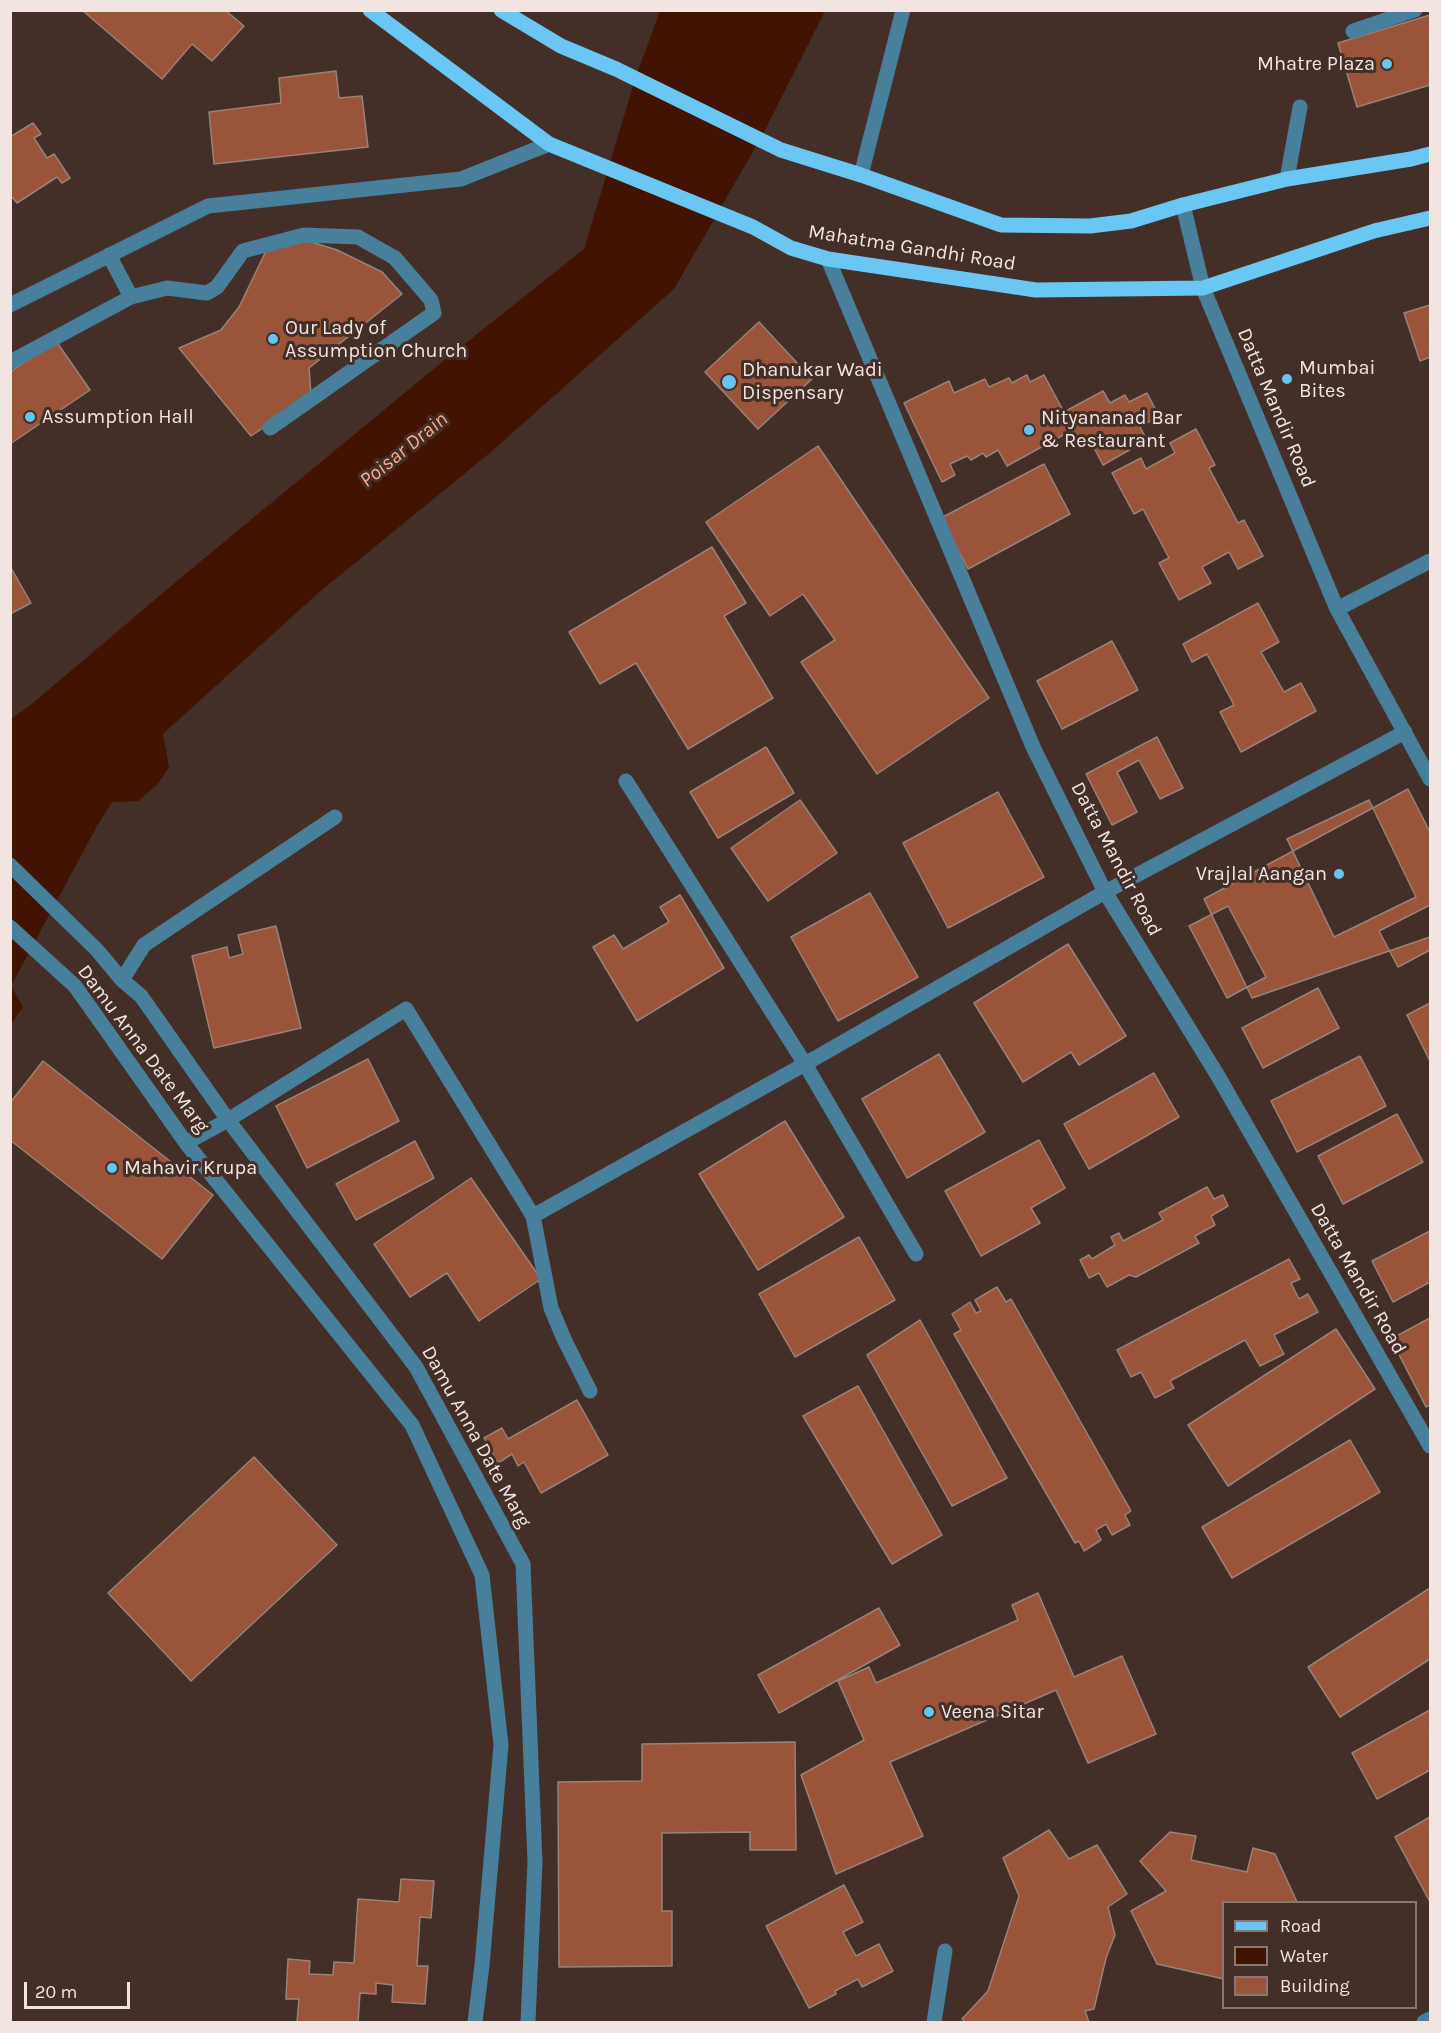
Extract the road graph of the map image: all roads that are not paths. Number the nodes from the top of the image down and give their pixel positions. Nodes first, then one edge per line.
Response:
1 (370, 10) edge
2 (501, 10) edge
3 (903, 10) edge
4 (1414, 10) edge
5 (1353, 31) dead end
6 (1300, 107) dead end
7 (549, 144) junction
8 (1431, 154) edge
9 (861, 175) junction
10 (1287, 179) junction
11 (1184, 205) junction
12 (1431, 218) edge
13 (109, 255) junction
14 (828, 259) junction
15 (1203, 288) junction
16 (131, 297) junction
17 (10, 305) edge
18 (10, 362) edge
19 (270, 428) dead end
20 (1431, 561) edge
21 (1337, 609) junction
22 (1405, 732) junction
23 (1431, 779) edge
24 (626, 781) dead end
25 (335, 817) dead end
26 (10, 865) edge
27 (1105, 892) junction
28 (10, 927) edge
29 (122, 980) junction
30 (805, 1064) junction
31 (228, 1120) junction
32 (186, 1143) junction
33 (533, 1216) junction
34 (916, 1254) dead end
35 (590, 1391) dead end
36 (1430, 1445) edge
37 (945, 1951) dead end
38 (1431, 2019) edge
39 (475, 2022) edge
40 (528, 2022) edge
41 (934, 2022) edge
42 (1424, 2022) edge

1 - 7 main road, Mahatma Gandhi Road
2 - 9 main road, Mahatma Gandhi Road
3 - 9 street
4 - 5 street
6 - 10 street
7 - 13 street
7 - 14 main road, Mahatma Gandhi Road
8 - 10 main road, Mahatma Gandhi Road
9 - 11 main road, Mahatma Gandhi Road
10 - 11 main road, Mahatma Gandhi Road
11 - 15 street, Datta Mandir Road
12 - 15 main road, Mahatma Gandhi Road
13 - 16 street
13 - 17 street
14 - 15 main road, Mahatma Gandhi Road
14 - 27 street, Datta Mandir Road
15 - 21 street, Datta Mandir Road
16 - 18 street
16 - 19 street
20 - 21 street
21 - 22 street, Datta Mandir Road
22 - 23 street, Datta Mandir Road
22 - 27 street
24 - 30 street
25 - 29 street
26 - 29 street, Damu Anna Date Marg
27 - 30 street
27 - 36 street, Datta Mandir Road
28 - 32 street, Damu Anna Date Marg
29 - 31 street, Damu Anna Date Marg
30 - 33 street
30 - 34 street
31 - 32 street
31 - 33 street
31 - 40 street, Damu Anna Date Marg
32 - 39 street, Damu Anna Date Marg
33 - 35 street
37 - 41 street
38 - 42 street

